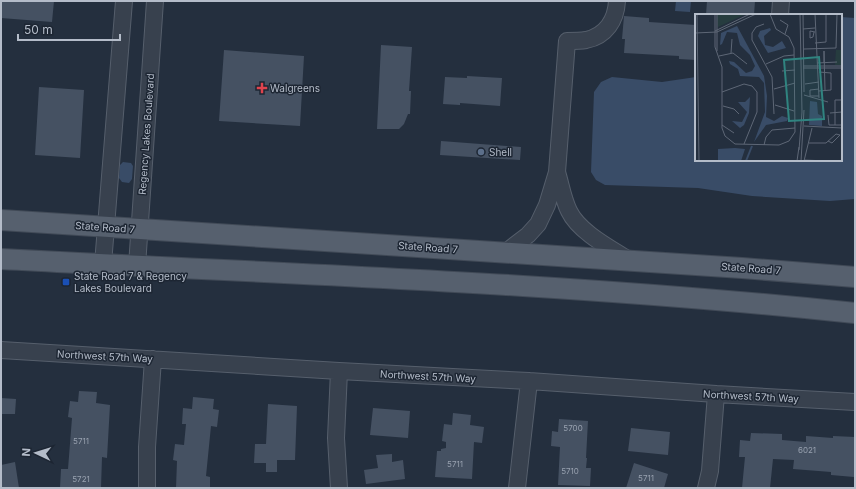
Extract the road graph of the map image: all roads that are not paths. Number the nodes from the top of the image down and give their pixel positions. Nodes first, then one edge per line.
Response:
1 (124, 1) edge
2 (155, 1) edge
3 (617, 1) edge
4 (780, 1) edge
5 (780, 14) edge
6 (557, 172) junction
7 (1, 220) edge
8 (106, 227) junction
9 (140, 229) junction
10 (506, 252) junction
11 (1, 259) edge
12 (629, 260) junction
13 (103, 264) junction
14 (137, 266) junction
15 (855, 277) edge
16 (855, 313) edge
17 (1, 350) edge
18 (152, 359) junction
19 (339, 371) junction
20 (529, 381) junction
21 (716, 394) junction
22 (855, 402) edge
23 (147, 488) edge
24 (339, 488) edge
25 (517, 488) edge
26 (706, 488) edge

1 - 8 street
2 - 9 street, Regency Lakes Boulevard
3 - 6 street
4 - 5 street
6 - 10 street
6 - 12 street
7 - 8 main road, State Road 7
8 - 9 main road, State Road 7
8 - 13 street
9 - 10 main road, State Road 7
9 - 14 street, Regency Lakes Boulevard
10 - 12 main road, State Road 7
11 - 13 main road
12 - 15 main road, State Road 7
13 - 14 main road
14 - 16 main road
17 - 18 street, Northwest 57th Way
18 - 19 street, Northwest 57th Way
18 - 23 street
19 - 20 street, Northwest 57th Way
19 - 24 street
20 - 21 street, Northwest 57th Way
20 - 25 street
21 - 22 street, Northwest 57th Way
21 - 26 street

